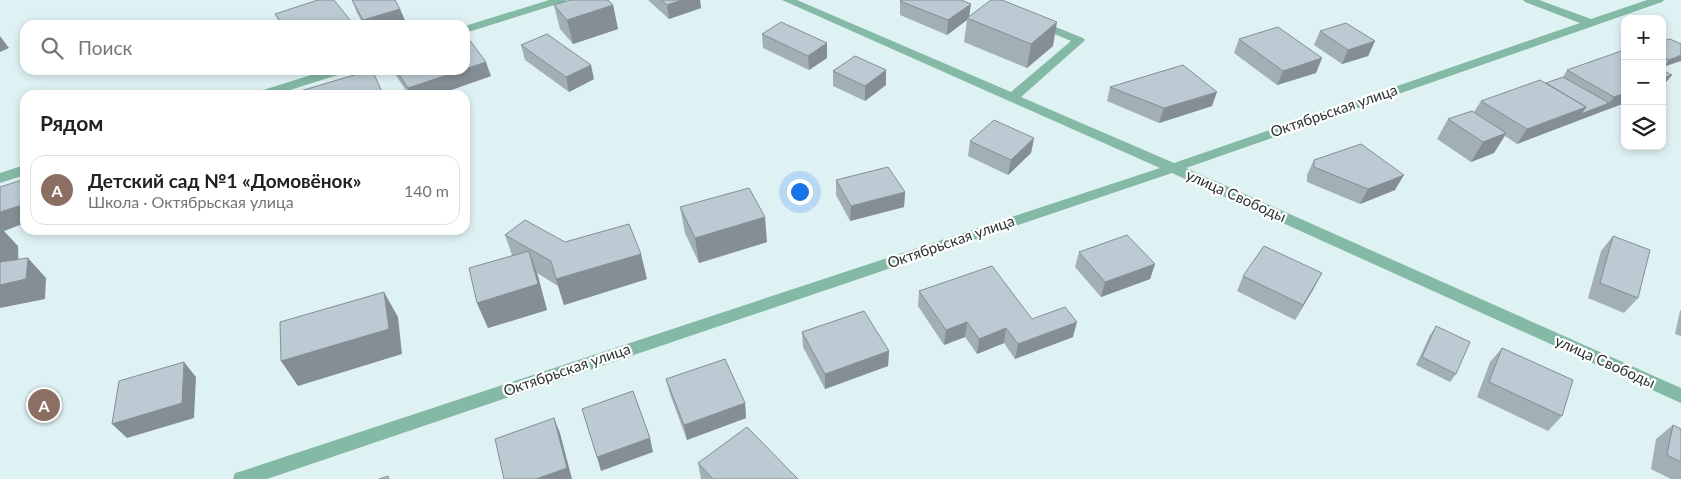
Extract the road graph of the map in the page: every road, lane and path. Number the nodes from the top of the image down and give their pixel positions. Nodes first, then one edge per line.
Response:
1 (560, 0) edge
2 (788, 0) edge
3 (1530, 0) edge
4 (1658, 0) edge
5 (1032, 21) edge
6 (1590, 23) junction
7 (470, 28) edge
8 (324, 75) edge
9 (277, 90) edge
10 (1012, 98) junction
11 (1173, 168) junction
12 (20, 172) edge
13 (0, 178) edge
14 (1681, 396) edge
15 (242, 479) edge

1 - 7 street
2 - 10 street, улица Свободы
3 - 6 street
4 - 6 street, Октябрьская улица
5 - 10 street
6 - 11 street, Октябрьская улица
8 - 9 street
10 - 11 street, улица Свободы
11 - 14 street, улица Свободы
11 - 15 street, Октябрьская улица
12 - 13 street

